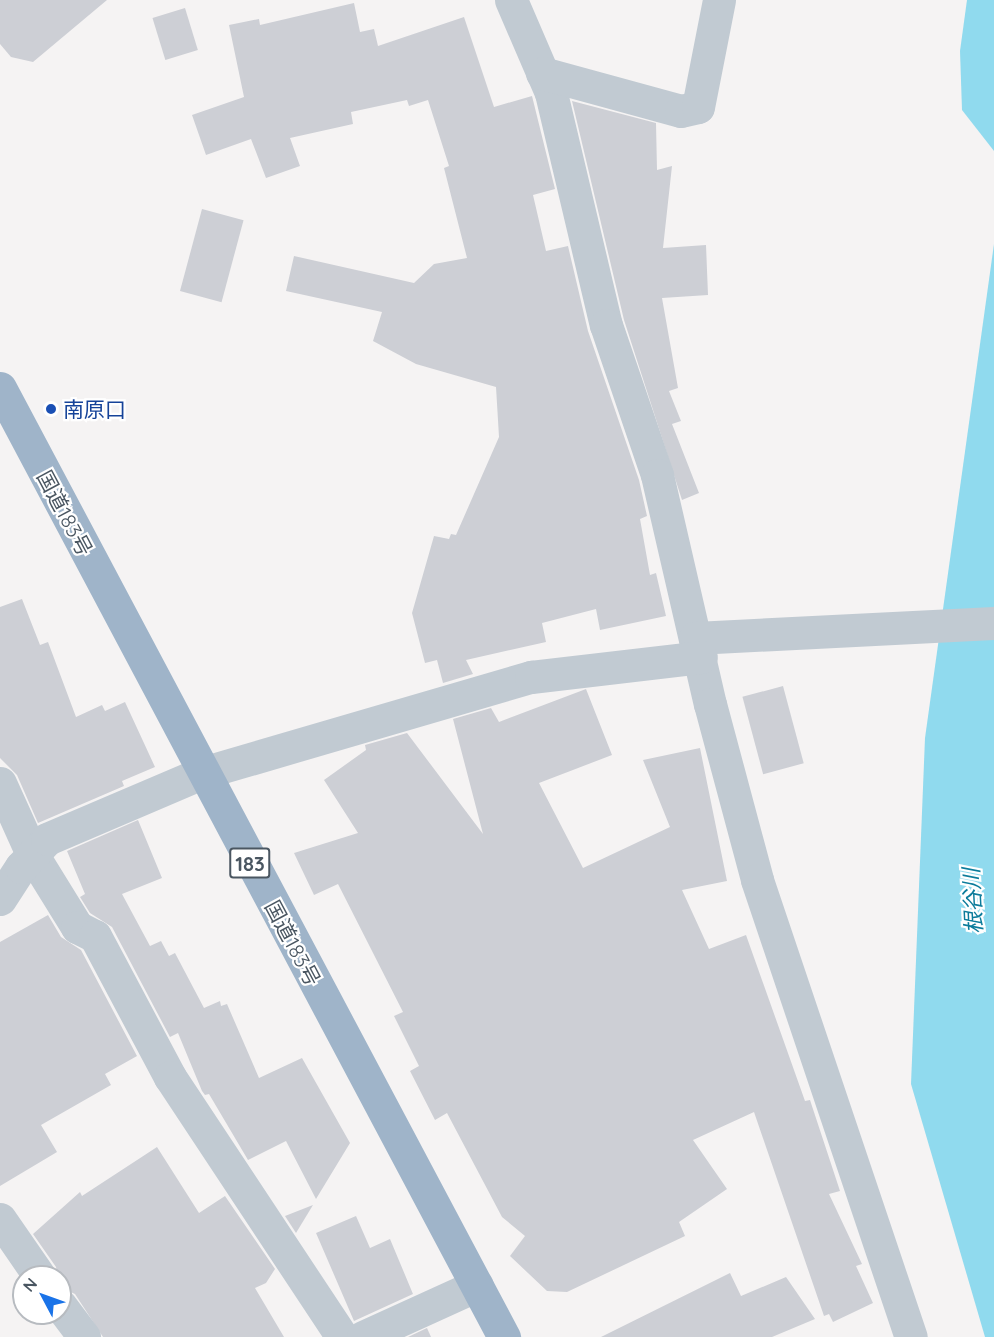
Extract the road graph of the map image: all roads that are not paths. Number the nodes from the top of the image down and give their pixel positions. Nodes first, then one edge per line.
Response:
1 (504, 0) edge
2 (511, 0) edge
3 (719, 0) edge
4 (542, 73) junction
5 (0, 388) edge
6 (994, 623) edge
7 (698, 648) junction
8 (202, 773) junction
9 (0, 783) edge
10 (32, 854) junction
11 (0, 899) edge
12 (0, 1219) edge
13 (32, 1265) edge
14 (477, 1285) junction
15 (72, 1321) edge
16 (84, 1337) edge
17 (342, 1337) edge
18 (363, 1337) edge
19 (504, 1337) edge
20 (911, 1337) edge

1 - 2 street
2 - 4 street
3 - 4 street
4 - 7 street
5 - 8 highway, 国道183号 / 183
6 - 7 street
7 - 8 street
7 - 20 street
8 - 10 street
8 - 14 highway, 国道183号 / 183
9 - 10 street
10 - 11 street
10 - 17 street
12 - 13 street
14 - 18 street
14 - 19 highway, 国道183号 / 183
15 - 16 street

